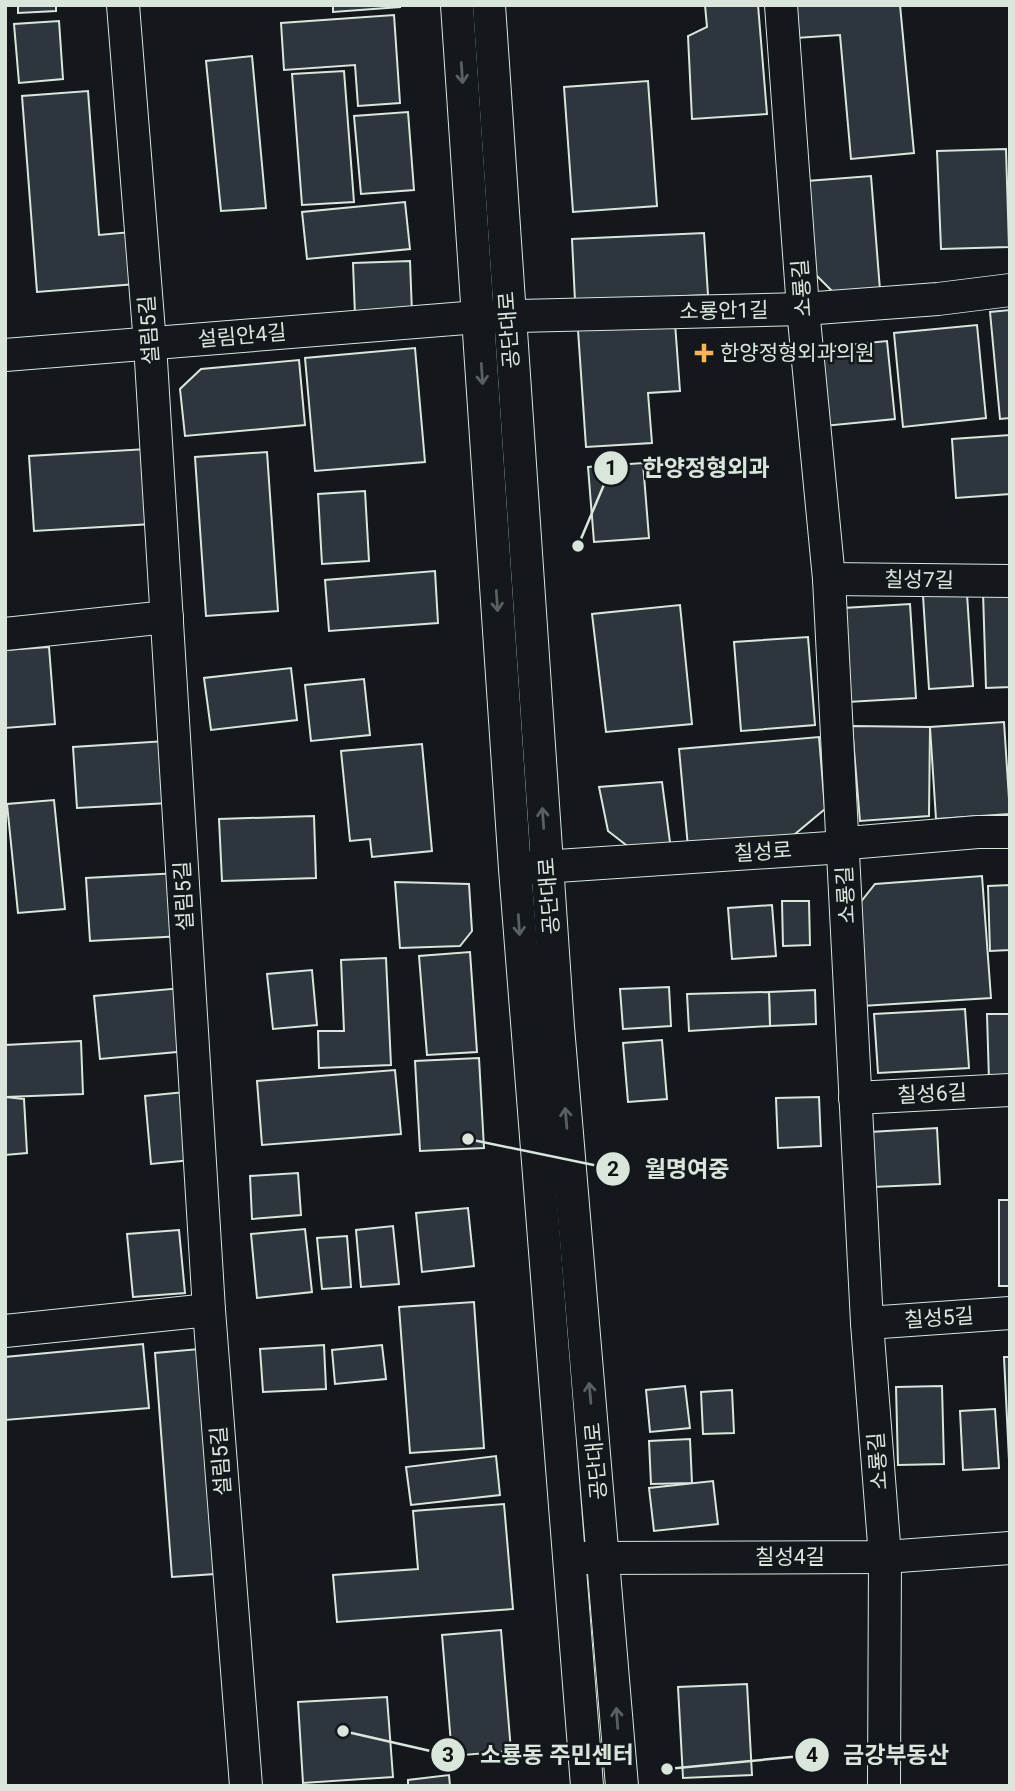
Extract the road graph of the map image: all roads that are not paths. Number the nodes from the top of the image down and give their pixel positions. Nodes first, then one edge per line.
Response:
1 (123, 5) edge
2 (457, 5) edge
3 (489, 5) edge
4 (782, 5) edge
5 (1010, 290) edge
6 (803, 309) junction
7 (493, 316) junction
8 (150, 344) junction
9 (5, 355) edge
10 (829, 579) junction
11 (1010, 581) edge
12 (167, 617) junction
13 (5, 634) edge
14 (1010, 832) edge
15 (844, 847) junction
16 (547, 867) junction
17 (515, 869) junction
18 (1010, 1090) edge
19 (855, 1098) junction
20 (209, 1310) junction
21 (1010, 1313) edge
22 (867, 1323) junction
23 (5, 1331) edge
24 (1010, 1548) edge
25 (604, 1557) junction
26 (885, 1557) junction
27 (569, 1559) junction
28 (246, 1786) edge
29 (587, 1786) edge
30 (622, 1786) edge
31 (884, 1786) edge

1 - 8 street, 설림5길
2 -> 7 street, 공단대로
3 - 7 street, 공단대로
4 - 6 street, 소룡길
5 - 6 street, 소룡안1길
6 - 7 street, 소룡안1길
6 - 10 street, 소룡길
7 - 8 street, 설림안4길
16 -> 7 street, 공단대로
7 -> 17 street, 공단대로
8 - 9 street, 설림안4길
8 - 12 street, 설림5길
10 - 11 street, 칠성7길
10 - 15 street, 소룡길
12 - 13 street
12 - 20 street, 설림5길
14 - 15 street, 칠성로
15 - 16 street, 칠성로
15 - 19 street, 소룡길
16 - 17 street, 칠성로
25 -> 16 street, 공단대로
17 -> 27 street, 공단대로
18 - 19 street, 칠성6길
19 - 22 street, 소룡길
20 - 23 street
20 - 28 street, 설림5길
21 - 22 street, 칠성5길
22 - 26 street, 소룡길
24 - 26 street, 칠성4길
25 - 26 street, 칠성4길
25 - 27 street, 칠성4길
30 -> 25 street, 공단대로
26 - 31 street, 소룡길
27 - 29 street, 공단대로

